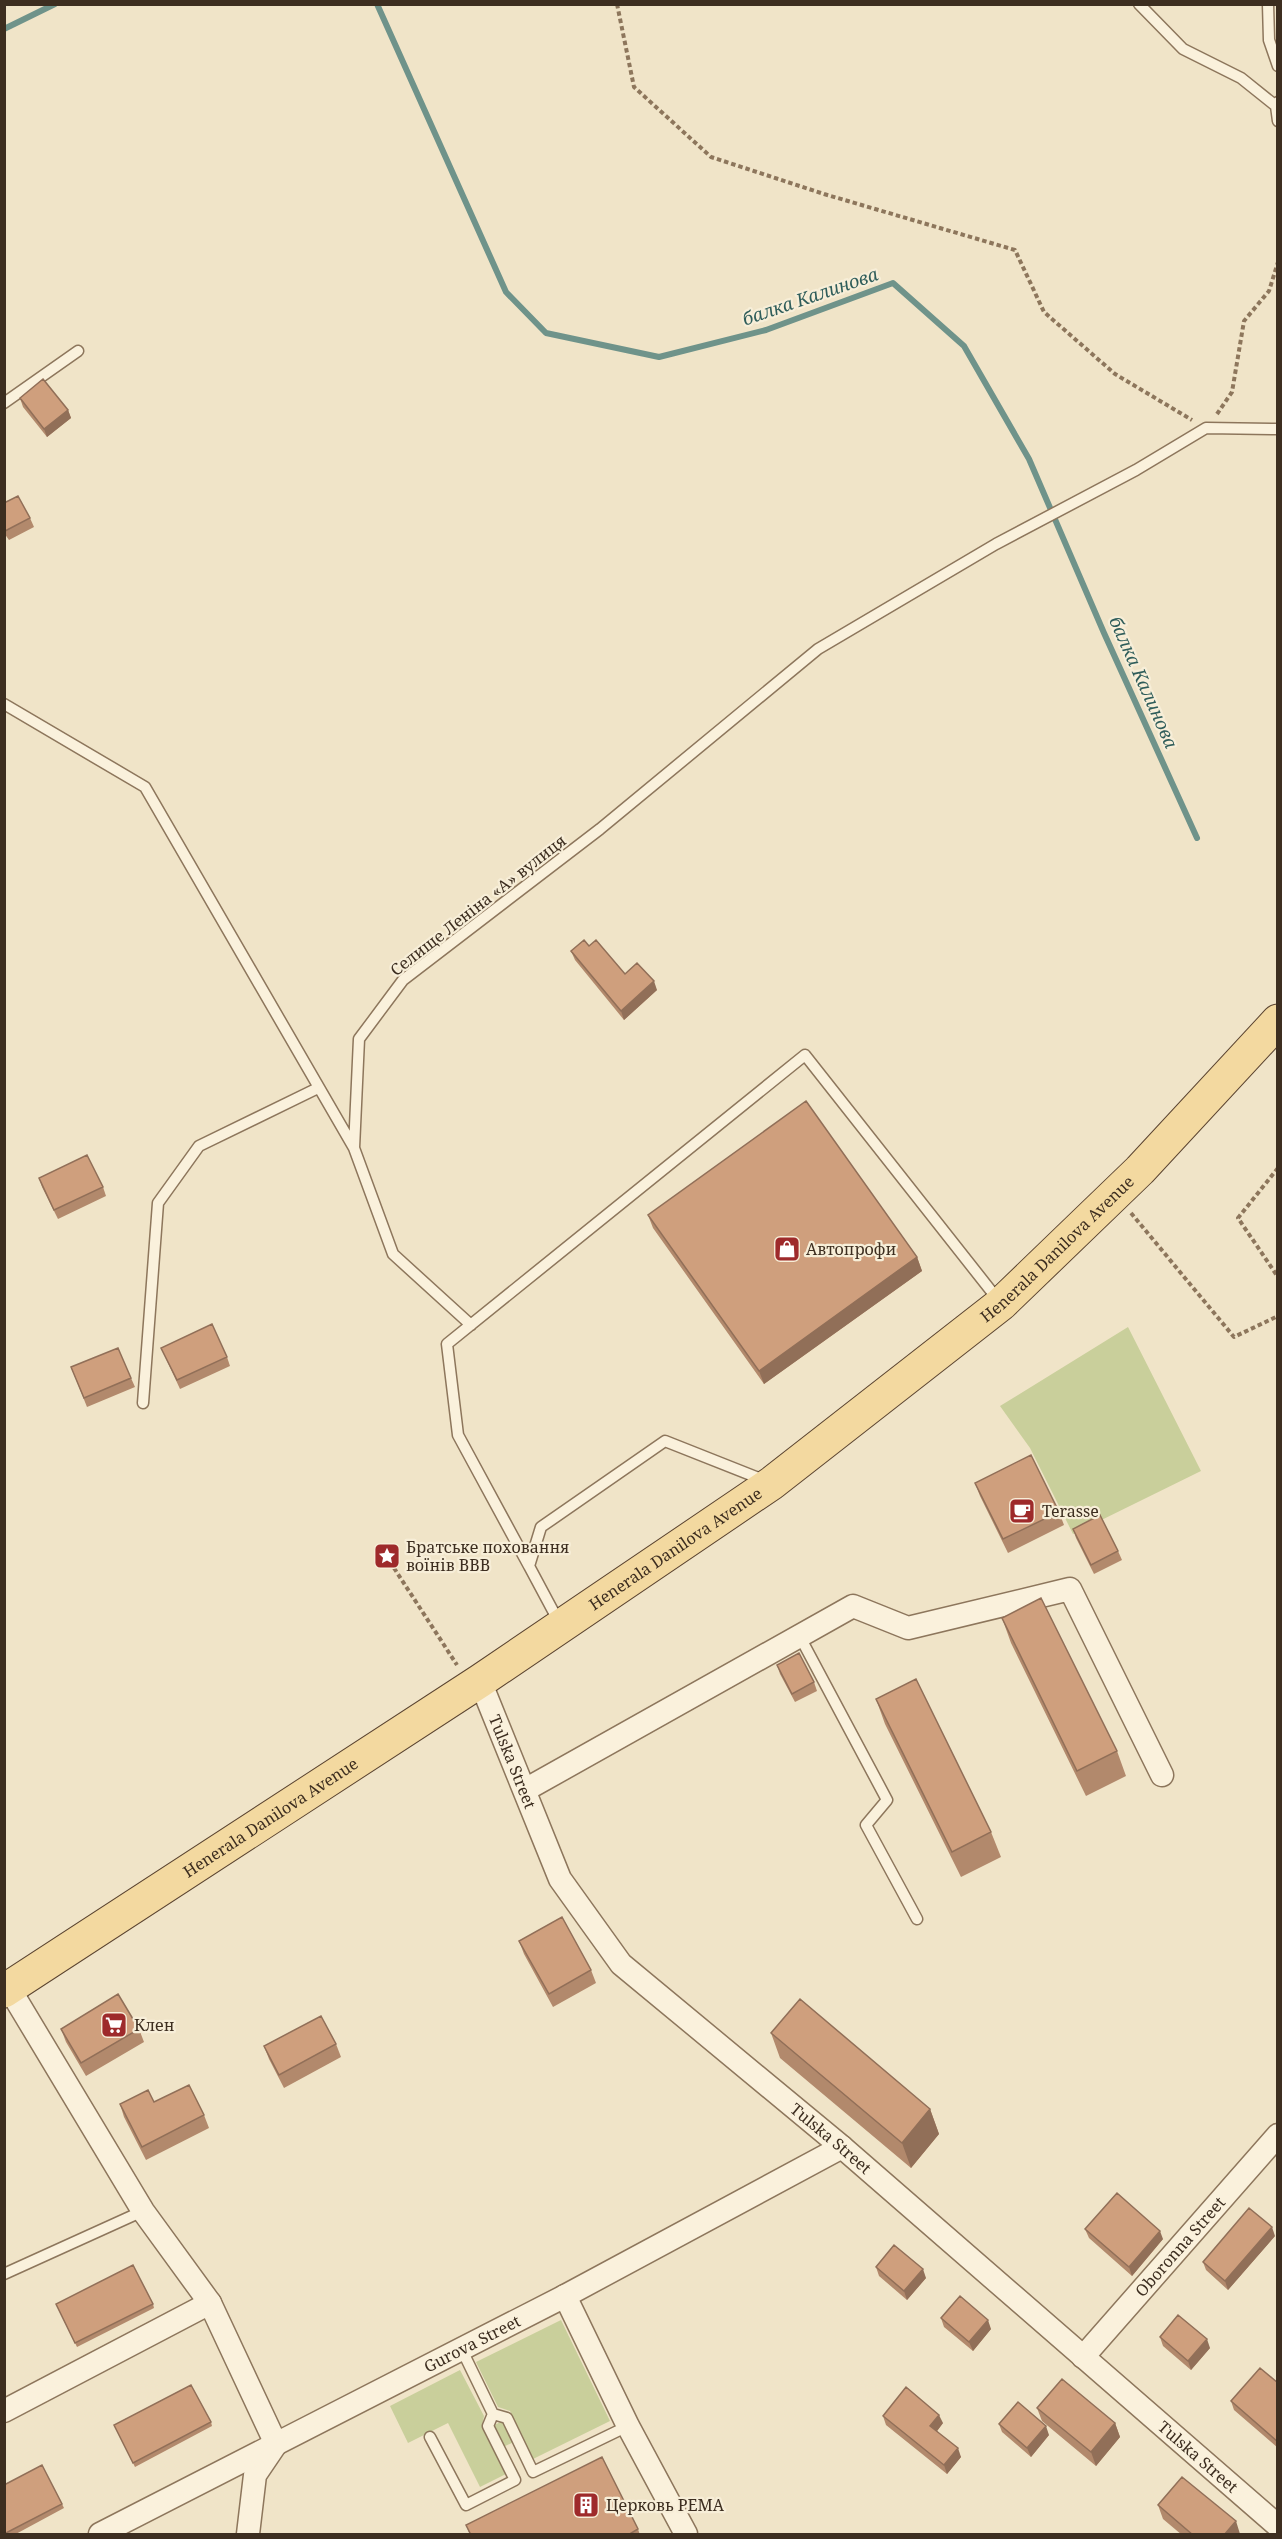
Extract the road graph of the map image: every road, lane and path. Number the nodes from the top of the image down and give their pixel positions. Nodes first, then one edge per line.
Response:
1 (617, 4) edge
2 (1139, 4) edge
3 (1268, 4) edge
4 (1278, 66) edge
5 (1277, 104) edge
6 (1278, 121) edge
7 (1278, 262) edge
8 (78, 351) dead end
9 (4, 403) edge
10 (1206, 428) junction
11 (1278, 429) edge
12 (4, 704) edge
13 (1278, 1021) edge
14 (318, 1088) junction
15 (354, 1148) junction
16 (1278, 1168) edge
17 (1115, 1194) junction
18 (1278, 1277) edge
19 (1001, 1304) junction
20 (1278, 1316) edge
21 (471, 1325) junction
22 (143, 1403) dead end
23 (772, 1483) junction
24 (530, 1566) junction
25 (394, 1568) dead end
26 (562, 1626) junction
27 (798, 1635) junction
28 (476, 1684) junction
29 (1162, 1775) dead end
30 (525, 1791) junction
31 (917, 1919) dead end
32 (7, 1989) edge
33 (1278, 2135) edge
34 (842, 2147) junction
35 (143, 2211) junction
36 (4, 2274) edge
37 (565, 2296) junction
38 (210, 2303) junction
39 (461, 2348) junction
40 (1083, 2357) junction
41 (4, 2411) edge
42 (493, 2414) junction
43 (628, 2426) junction
44 (430, 2437) dead end
45 (276, 2444) junction
46 (1278, 2526) edge
47 (100, 2535) edge
48 (248, 2535) edge
49 (686, 2535) edge

1 - 10 path
2 - 5 lane
3 - 4 lane
5 - 6 lane
7 - 10 path
8 - 9 lane
10 - 11 lane
10 - 15 lane, Селище Леніна «А» вулиця
12 - 14 lane
13 - 17 main road, Henerala Danilova Avenue
14 - 15 lane
14 - 22 lane
15 - 21 lane
16 - 18 path
17 - 19 main road, Henerala Danilova Avenue
17 - 20 path
19 - 21 lane
19 - 23 main road, Henerala Danilova Avenue
21 - 24 lane
23 - 24 lane
23 - 26 main road, Henerala Danilova Avenue
24 - 26 lane
25 - 28 path
26 - 28 main road, Henerala Danilova Avenue
27 - 29 street
27 - 30 street
27 - 31 lane
28 - 30 street, Tulska Street
28 - 32 main road, Henerala Danilova Avenue
30 - 34 street, Tulska Street
32 - 35 street
33 - 40 street, Oboronna Street
34 - 37 street, Gurova Street
34 - 40 street, Tulska Street
35 - 36 lane
35 - 38 street
37 - 39 street, Gurova Street
37 - 43 street
38 - 41 street
38 - 45 street
39 - 42 lane
39 - 45 street, Gurova Street
40 - 46 street, Tulska Street
42 - 43 lane
42 - 44 lane
43 - 49 street
45 - 47 street, Gurova Street
45 - 48 street

